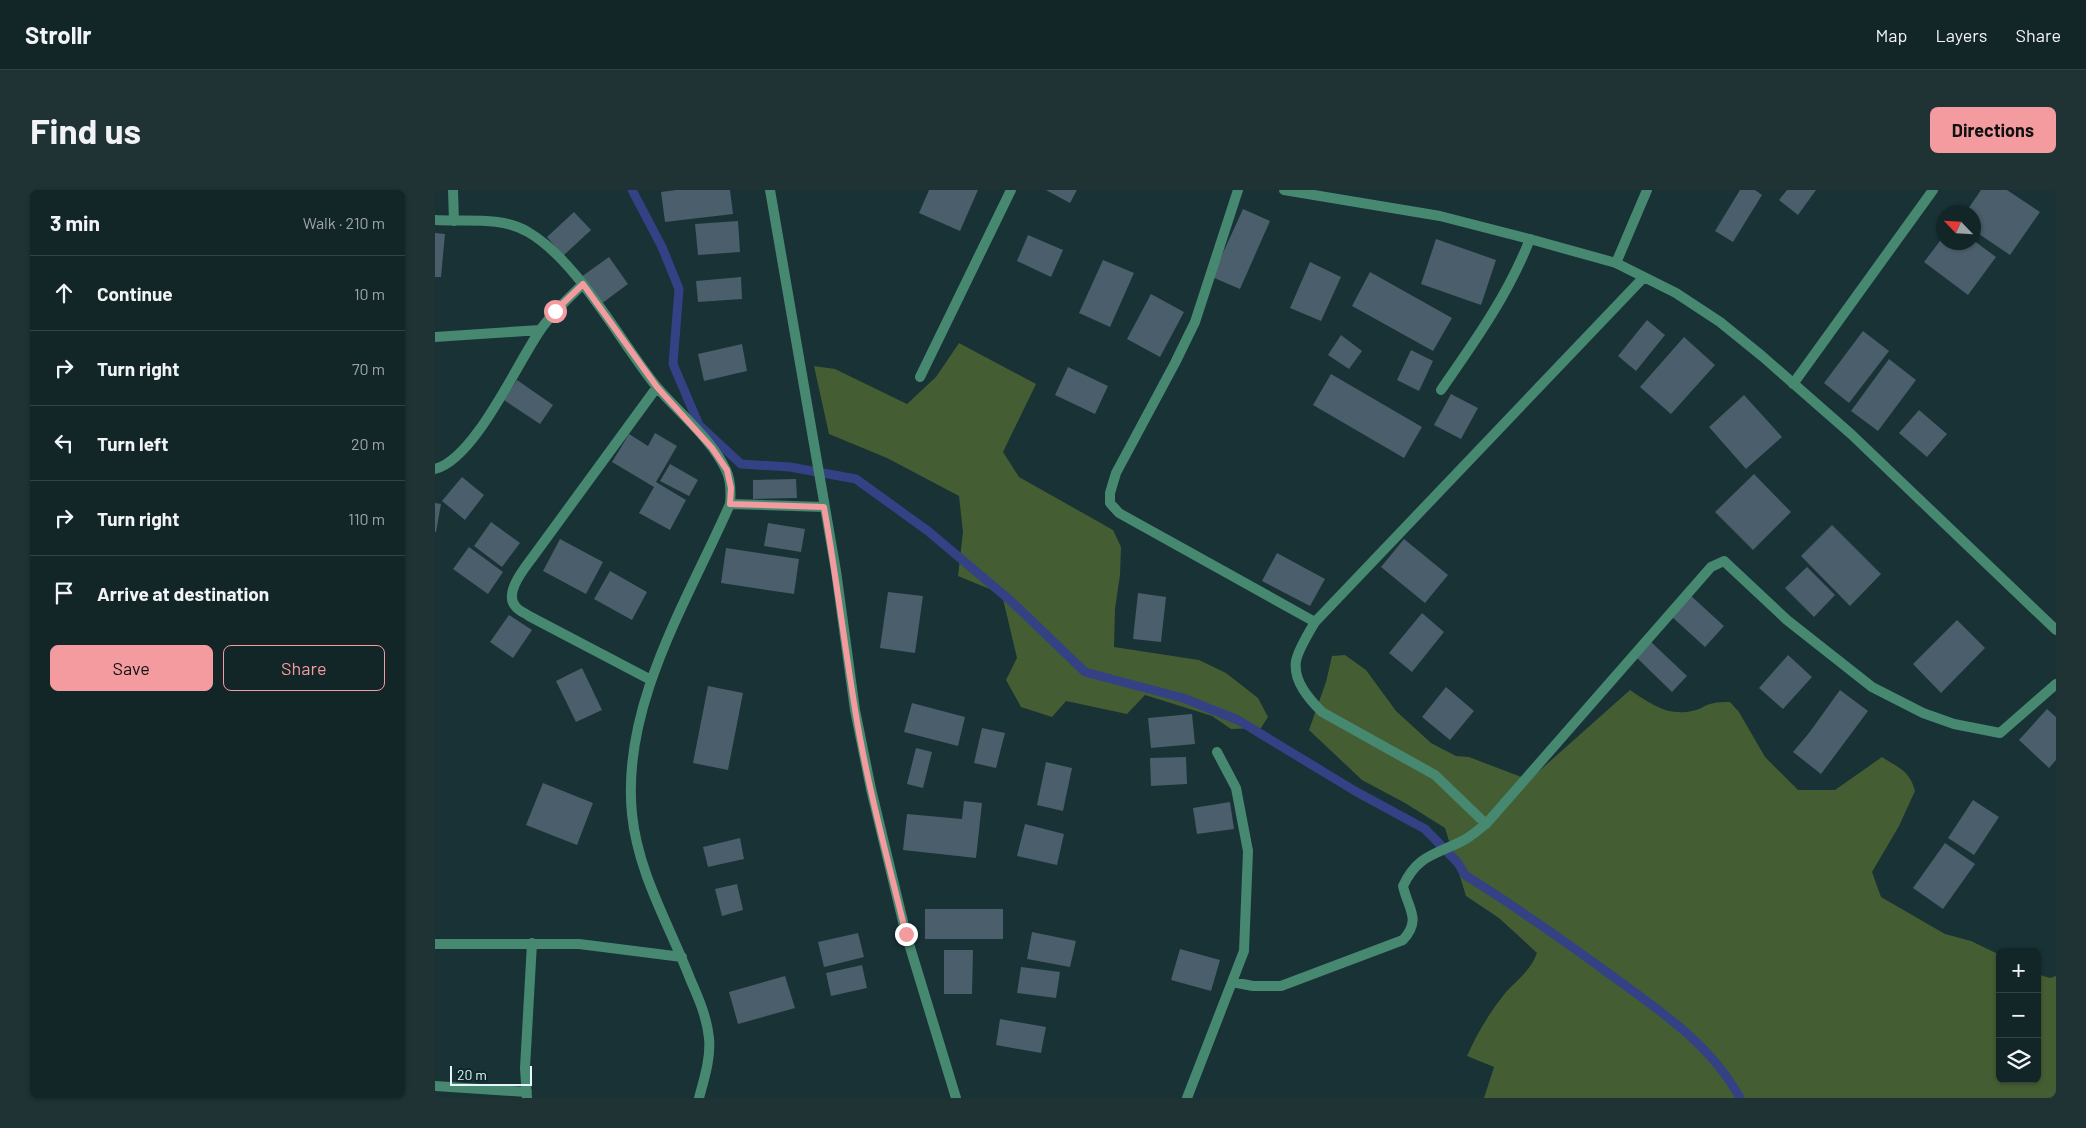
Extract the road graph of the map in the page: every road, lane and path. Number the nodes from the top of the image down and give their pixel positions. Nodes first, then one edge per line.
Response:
1 (453, 190) edge
2 (770, 190) edge
3 (1011, 190) edge
4 (1238, 190) edge
5 (1284, 190) edge
6 (1647, 190) edge
7 (1933, 190) edge
8 (435, 220) edge
9 (454, 221) junction
10 (1530, 239) junction
11 (1616, 263) junction
12 (1644, 277) junction
13 (583, 284) junction
14 (540, 330) junction
15 (435, 337) edge
16 (920, 378) dead end
17 (1793, 384) junction
18 (657, 387) junction
19 (1441, 390) dead end
20 (435, 469) edge
21 (730, 504) junction
22 (824, 507) junction
23 (1315, 622) junction
24 (2056, 630) edge
25 (651, 680) junction
26 (2056, 684) edge
27 (1217, 752) dead end
28 (1486, 824) junction
29 (531, 943) junction
30 (435, 944) edge
31 (682, 957) junction
32 (1232, 982) junction
33 (435, 1086) edge
34 (527, 1095) edge
35 (699, 1098) edge
36 (956, 1098) edge
37 (1187, 1098) edge

1 - 9 street
2 - 22 street
3 - 16 street
4 - 23 street
5 - 10 street
6 - 11 street
7 - 17 street
8 - 9 street
9 - 13 street
10 - 11 street
10 - 19 street
11 - 12 street
12 - 17 street
12 - 23 street
13 - 14 street
13 - 18 street
14 - 15 street
14 - 20 street
17 - 24 street
18 - 21 street
18 - 25 street
21 - 22 street
21 - 25 street
22 - 36 street
23 - 28 street
25 - 31 street
26 - 28 street
27 - 32 street
28 - 32 street
29 - 30 street
29 - 31 street
29 - 34 street
31 - 35 street
32 - 37 street
33 - 34 street

